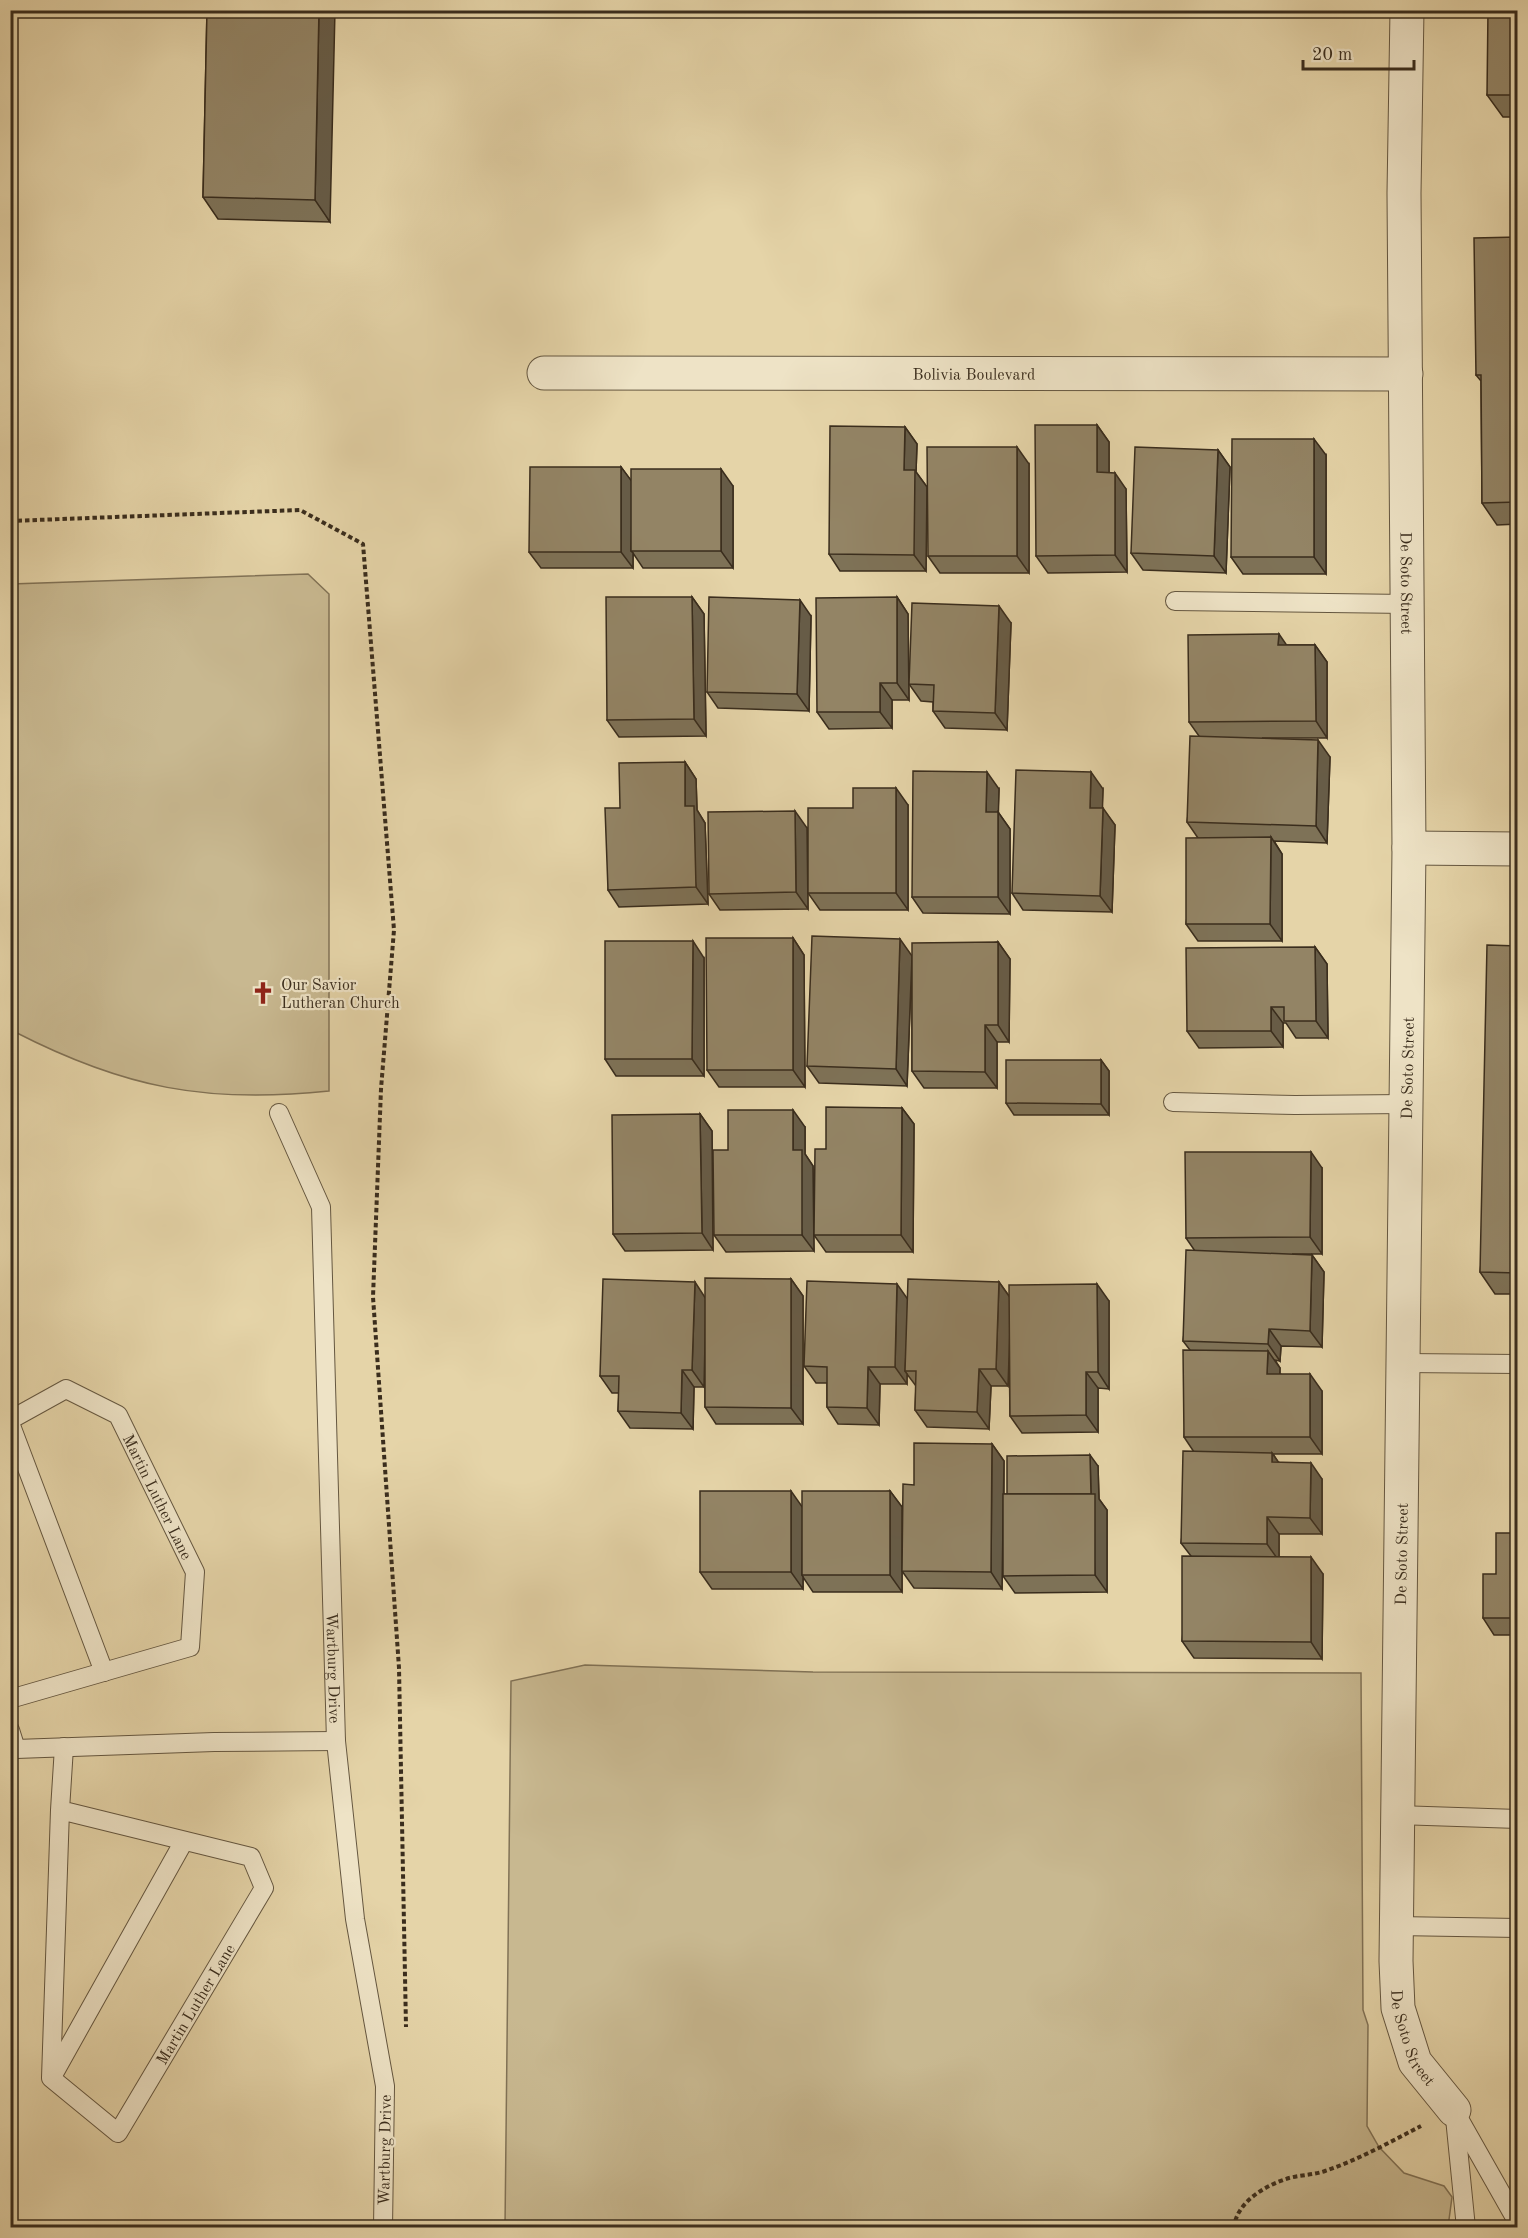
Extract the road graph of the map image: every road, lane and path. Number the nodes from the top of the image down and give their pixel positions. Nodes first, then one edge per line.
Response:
1 (1407, 10) edge
2 (544, 374) dead end
3 (1406, 374) junction
4 (10, 521) edge
5 (1175, 602) dead end
6 (1408, 604) junction
7 (1409, 848) junction
8 (1518, 849) edge
9 (1173, 1102) dead end
10 (1406, 1104) junction
11 (279, 1113) dead end
12 (1404, 1363) junction
13 (1518, 1364) edge
14 (10, 1421) edge
15 (105, 1672) junction
16 (10, 1699) edge
17 (10, 1730) edge
18 (336, 1741) junction
19 (64, 1747) junction
20 (13, 1748) edge
21 (60, 1810) junction
22 (1397, 1815) junction
23 (1518, 1819) edge
24 (184, 1841) junction
25 (1396, 1926) junction
26 (1518, 1928) edge
27 (406, 2037) dead end
28 (51, 2078) junction
29 (1454, 2110) junction
30 (1518, 2223) edge
31 (383, 2228) edge
32 (1234, 2228) edge
33 (1466, 2228) edge

1 - 3 street, De Soto Street
2 - 3 street, Bolivia Boulevard
3 - 6 street, De Soto Street
4 - 27 path
5 - 6 lane
6 - 7 street, De Soto Street
7 - 8 street
7 - 10 street, De Soto Street
9 - 10 lane
10 - 12 street, De Soto Street
11 - 18 lane, Wartburg Drive
12 - 13 lane
12 - 22 street, De Soto Street
14 - 15 lane, Martin Luther Lane
14 - 15 lane, Martin Luther Lane
15 - 16 lane, Martin Luther Lane
17 - 20 lane
18 - 19 lane
18 - 31 lane, Wartburg Drive
19 - 20 lane
19 - 21 lane
21 - 24 lane, Martin Luther Lane
21 - 28 lane
22 - 23 lane
22 - 25 street, De Soto Street
24 - 28 lane
24 - 28 lane, Martin Luther Lane
25 - 26 lane
25 - 29 street, De Soto Street
29 - 30 lane
29 - 32 path
29 - 33 lane

